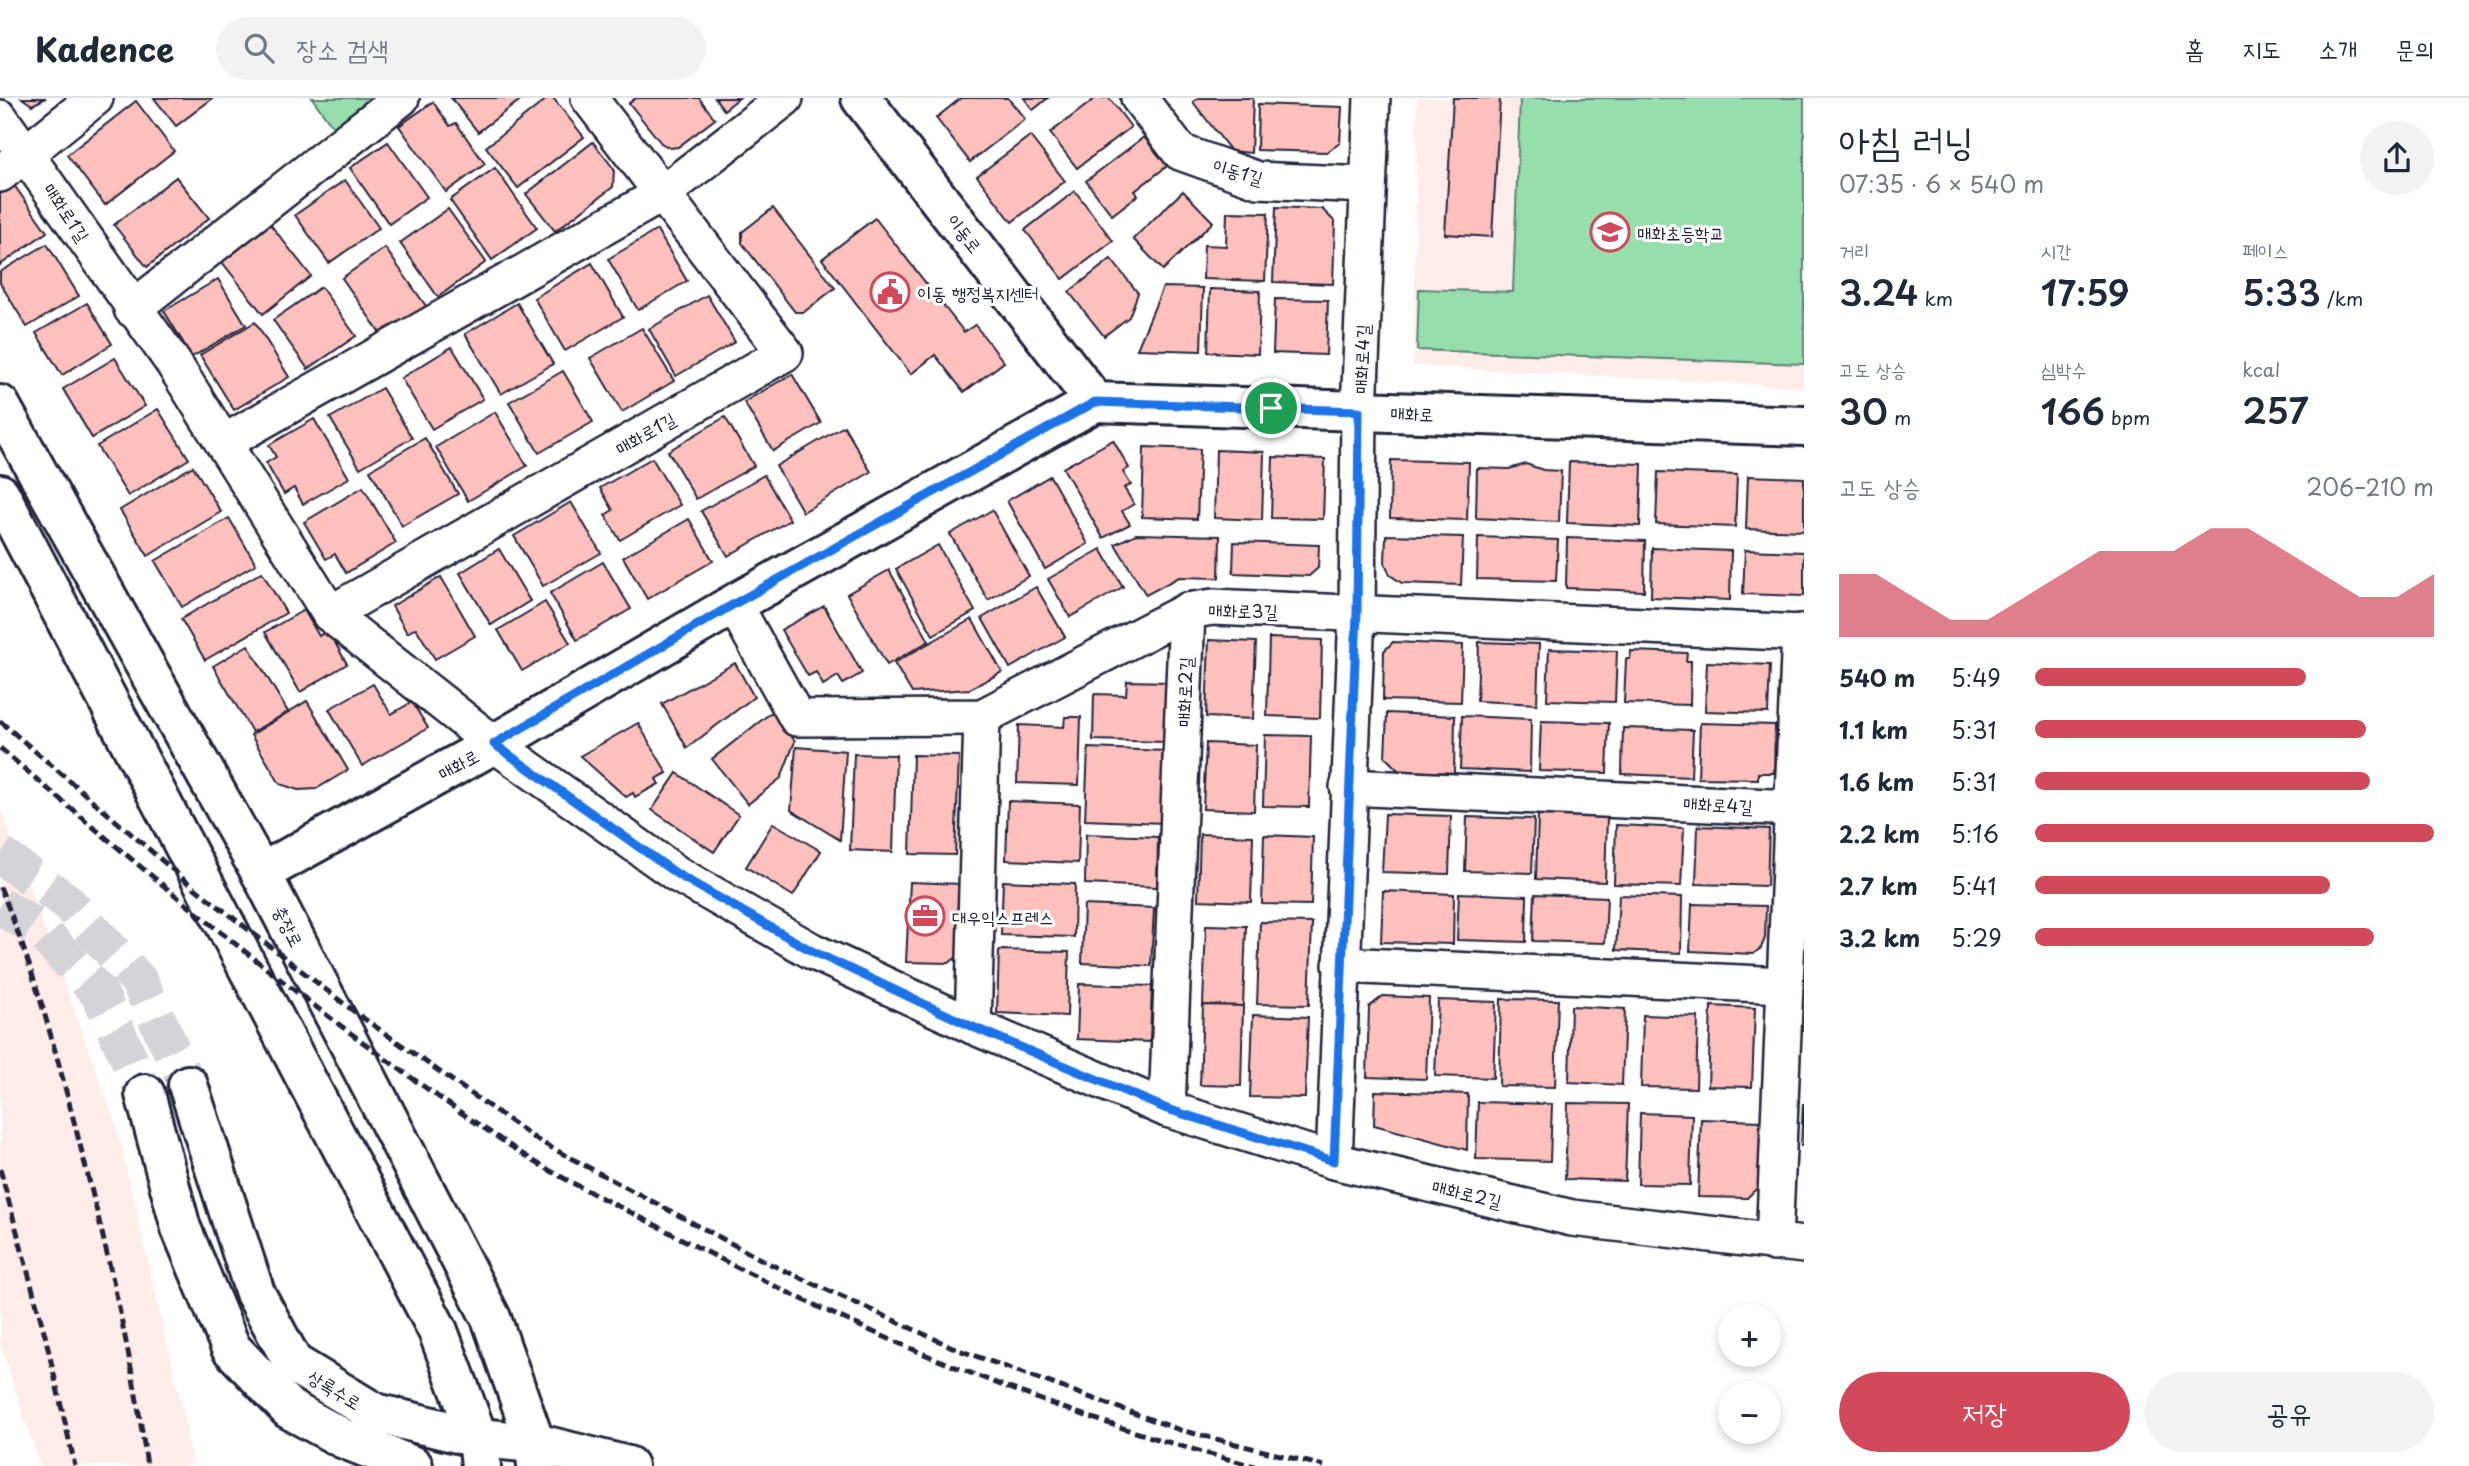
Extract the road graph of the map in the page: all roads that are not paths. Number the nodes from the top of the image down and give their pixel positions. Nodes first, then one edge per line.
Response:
1 (95, 98) edge
2 (401, 98) edge
3 (589, 98) edge
4 (785, 98) edge
5 (861, 98) edge
6 (1139, 98) edge
7 (1372, 98) edge
8 (0, 118) edge
9 (13, 163) edge
10 (1366, 185) junction
11 (662, 194) junction
12 (132, 309) junction
13 (1095, 402) junction
14 (0, 405) edge
15 (1359, 411) junction
16 (1804, 426) edge
17 (223, 443) junction
18 (0, 494) edge
19 (734, 604) junction
20 (1187, 611) junction
21 (1357, 613) junction
22 (330, 614) junction
23 (1802, 633) edge
24 (982, 717) junction
25 (494, 744) junction
26 (1349, 787) junction
27 (1794, 808) junction
28 (261, 873) junction
29 (1341, 965) junction
30 (1785, 985) junction
31 (973, 1027) junction
32 (187, 1085) tunnel mouth
33 (145, 1094) tunnel mouth
34 (1167, 1109) junction
35 (1334, 1161) junction
36 (1789, 1244) edge
37 (480, 1452) edge
38 (536, 1454) edge
39 (413, 1466) edge
40 (628, 1466) edge

1 - 9 street
2 - 12 street
3 - 11 street, 매화로1길
4 - 11 street
5 - 13 street, 이동로
6 - 10 street, 이동1길
7 - 10 street, 매화로4길
8 - 9 street, 매화로1길
9 - 12 street, 매화로1길
10 - 15 street, 매화로4길
11 - 17 street
11 - 22 street, 매화로1길
12 - 17 street, 매화로1길
13 - 15 street, 매화로
13 - 19 street, 매화로
14 - 28 street, 충장로
15 - 16 street, 매화로
15 - 21 street, 매화로4길
17 - 22 street, 매화로1길
18 - 37 street
19 - 24 street, 매화로3길
19 - 25 street, 매화로
20 - 21 street, 매화로3길
20 - 24 street, 매화로3길
20 - 34 street, 매화로2길
21 - 23 street, 매화로3길
21 - 26 street, 매화로4길
22 - 25 street, 매화로1길
23 - 27 street, 매화로2길
24 - 31 street
25 - 28 street, 매화로
25 - 31 street, 매화로2길
26 - 27 street, 매화로4길
26 - 29 street, 매화로4길
27 - 30 street, 매화로2길
28 - 38 street, 충장로
29 - 30 street
29 - 35 street, 매화로4길
30 - 36 street, 매화로2길
31 - 34 street, 매화로2길
32 - 37 street, 상록수로
33 - 39 street
34 - 35 street, 매화로2길
35 - 36 street, 매화로2길
37 - 38 street, 상록수로
38 - 40 street, 상록수로

